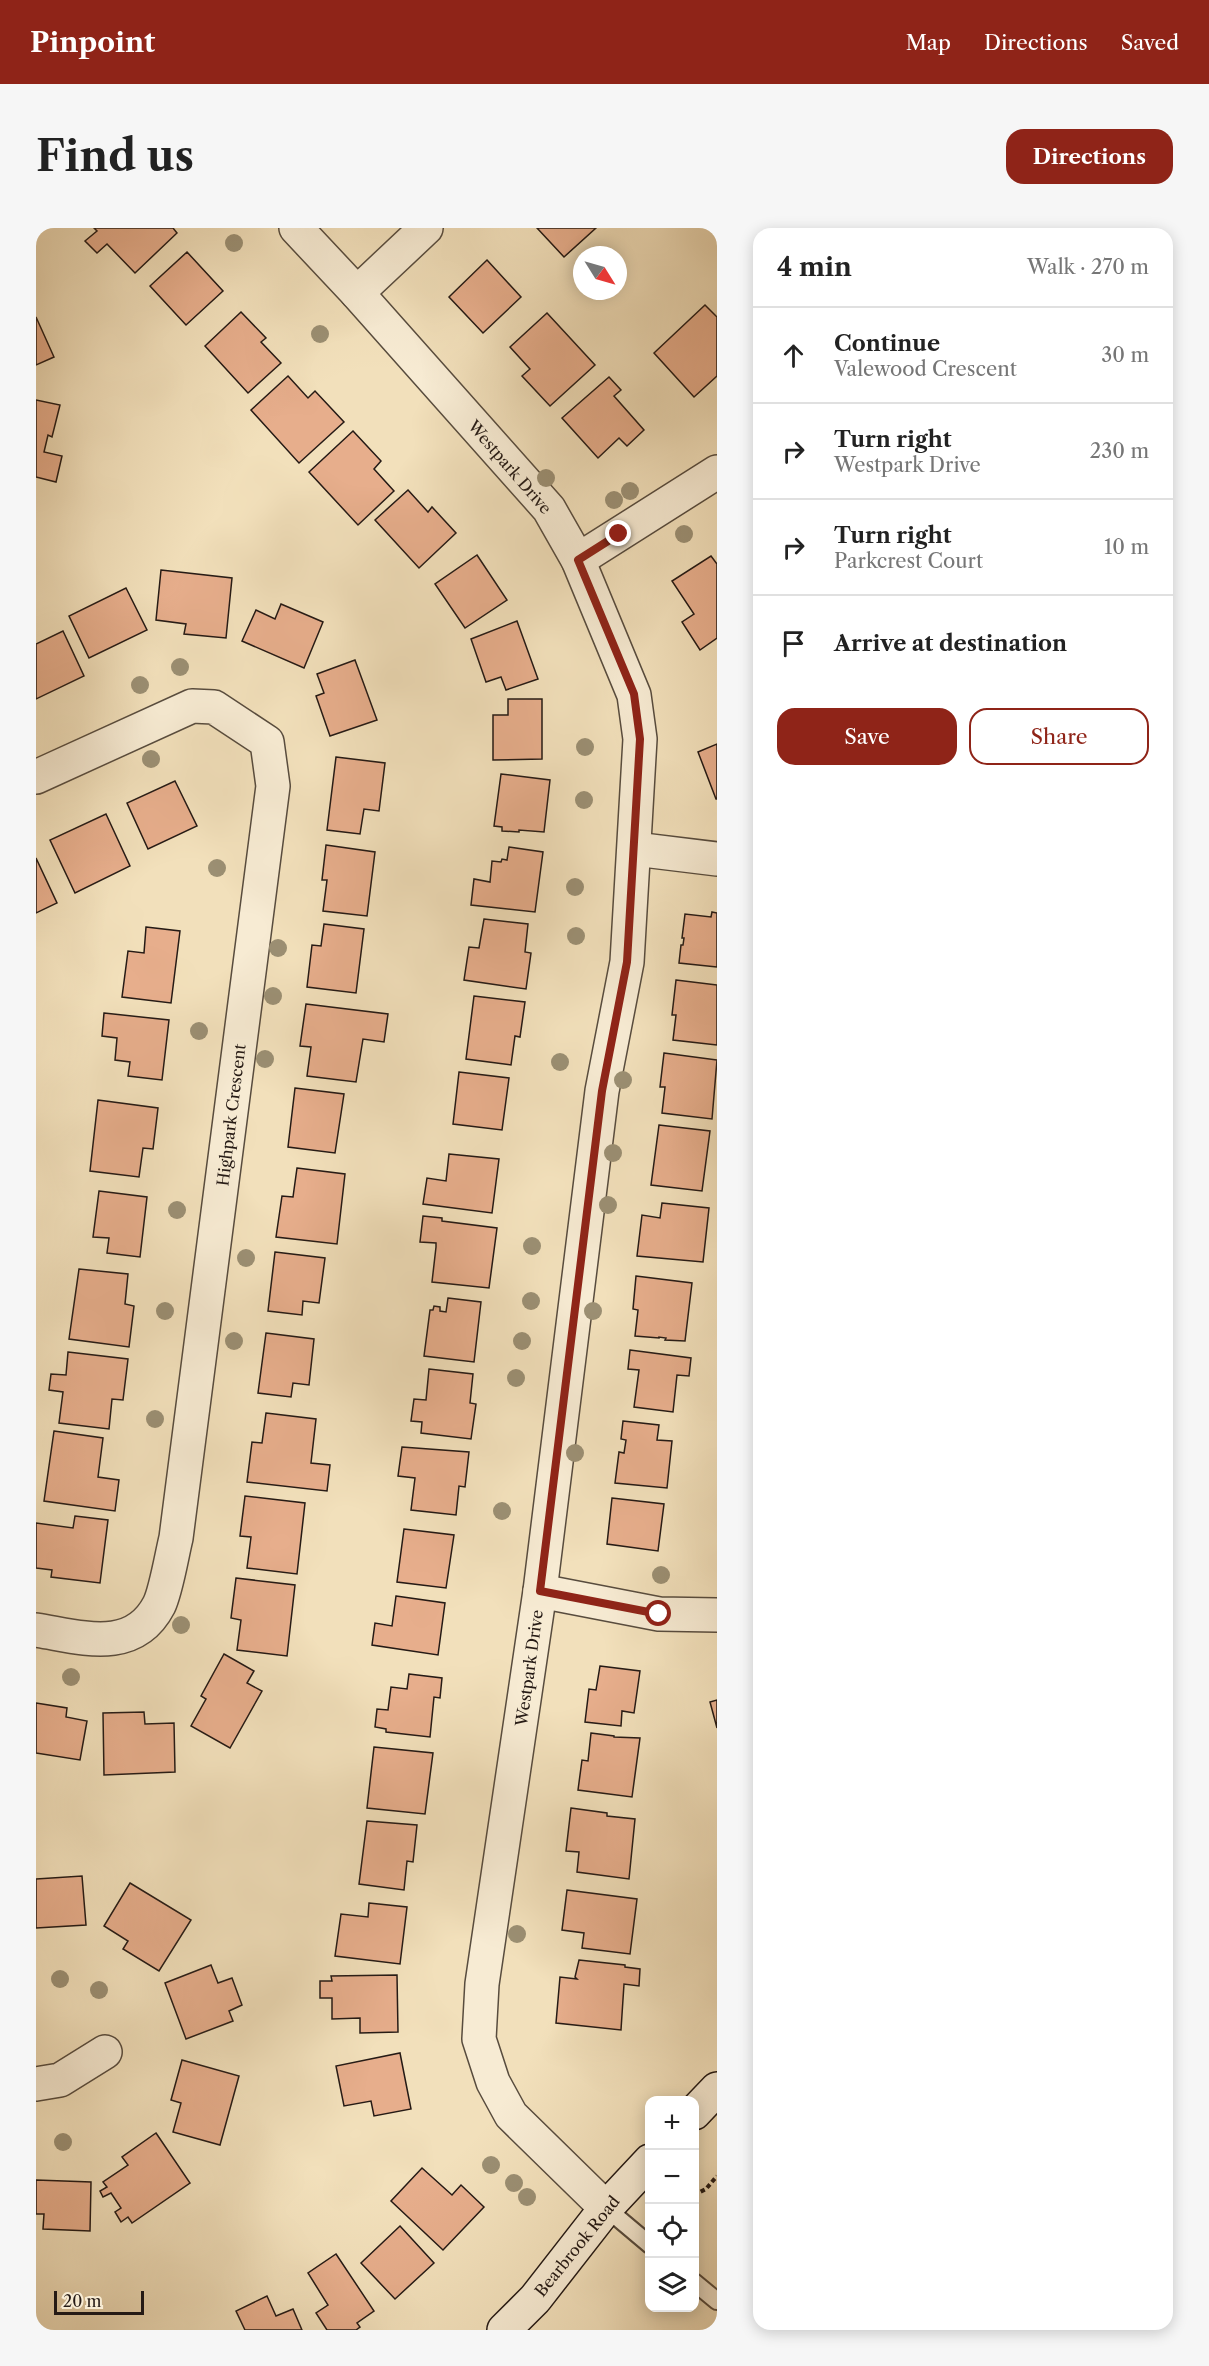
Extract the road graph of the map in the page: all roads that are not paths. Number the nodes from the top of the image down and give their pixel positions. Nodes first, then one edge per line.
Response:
1 (296, 228) edge
2 (426, 228) edge
3 (357, 293) junction
4 (717, 472) edge
5 (578, 560) junction
6 (36, 777) edge
7 (635, 849) junction
8 (717, 859) edge
9 (540, 1591) junction
10 (717, 1615) edge
11 (36, 1630) edge
12 (105, 2052) dead end
13 (36, 2084) edge
14 (717, 2089) edge
15 (699, 2108) edge
16 (645, 2166) edge
17 (606, 2208) junction
18 (645, 2241) edge
19 (699, 2286) edge
20 (717, 2301) edge
21 (504, 2330) edge

1 - 3 street, Westpark Drive
2 - 3 street
3 - 5 street, Westpark Drive
4 - 5 street
5 - 7 street, Westpark Drive
6 - 11 street, Highpark Crescent
7 - 8 street
7 - 9 street, Westpark Drive
9 - 10 street
9 - 17 street, Westpark Drive
12 - 13 street
14 - 15 street
16 - 17 street, Bearbrook Road
17 - 18 lane
17 - 21 street, Bearbrook Road
19 - 20 lane

